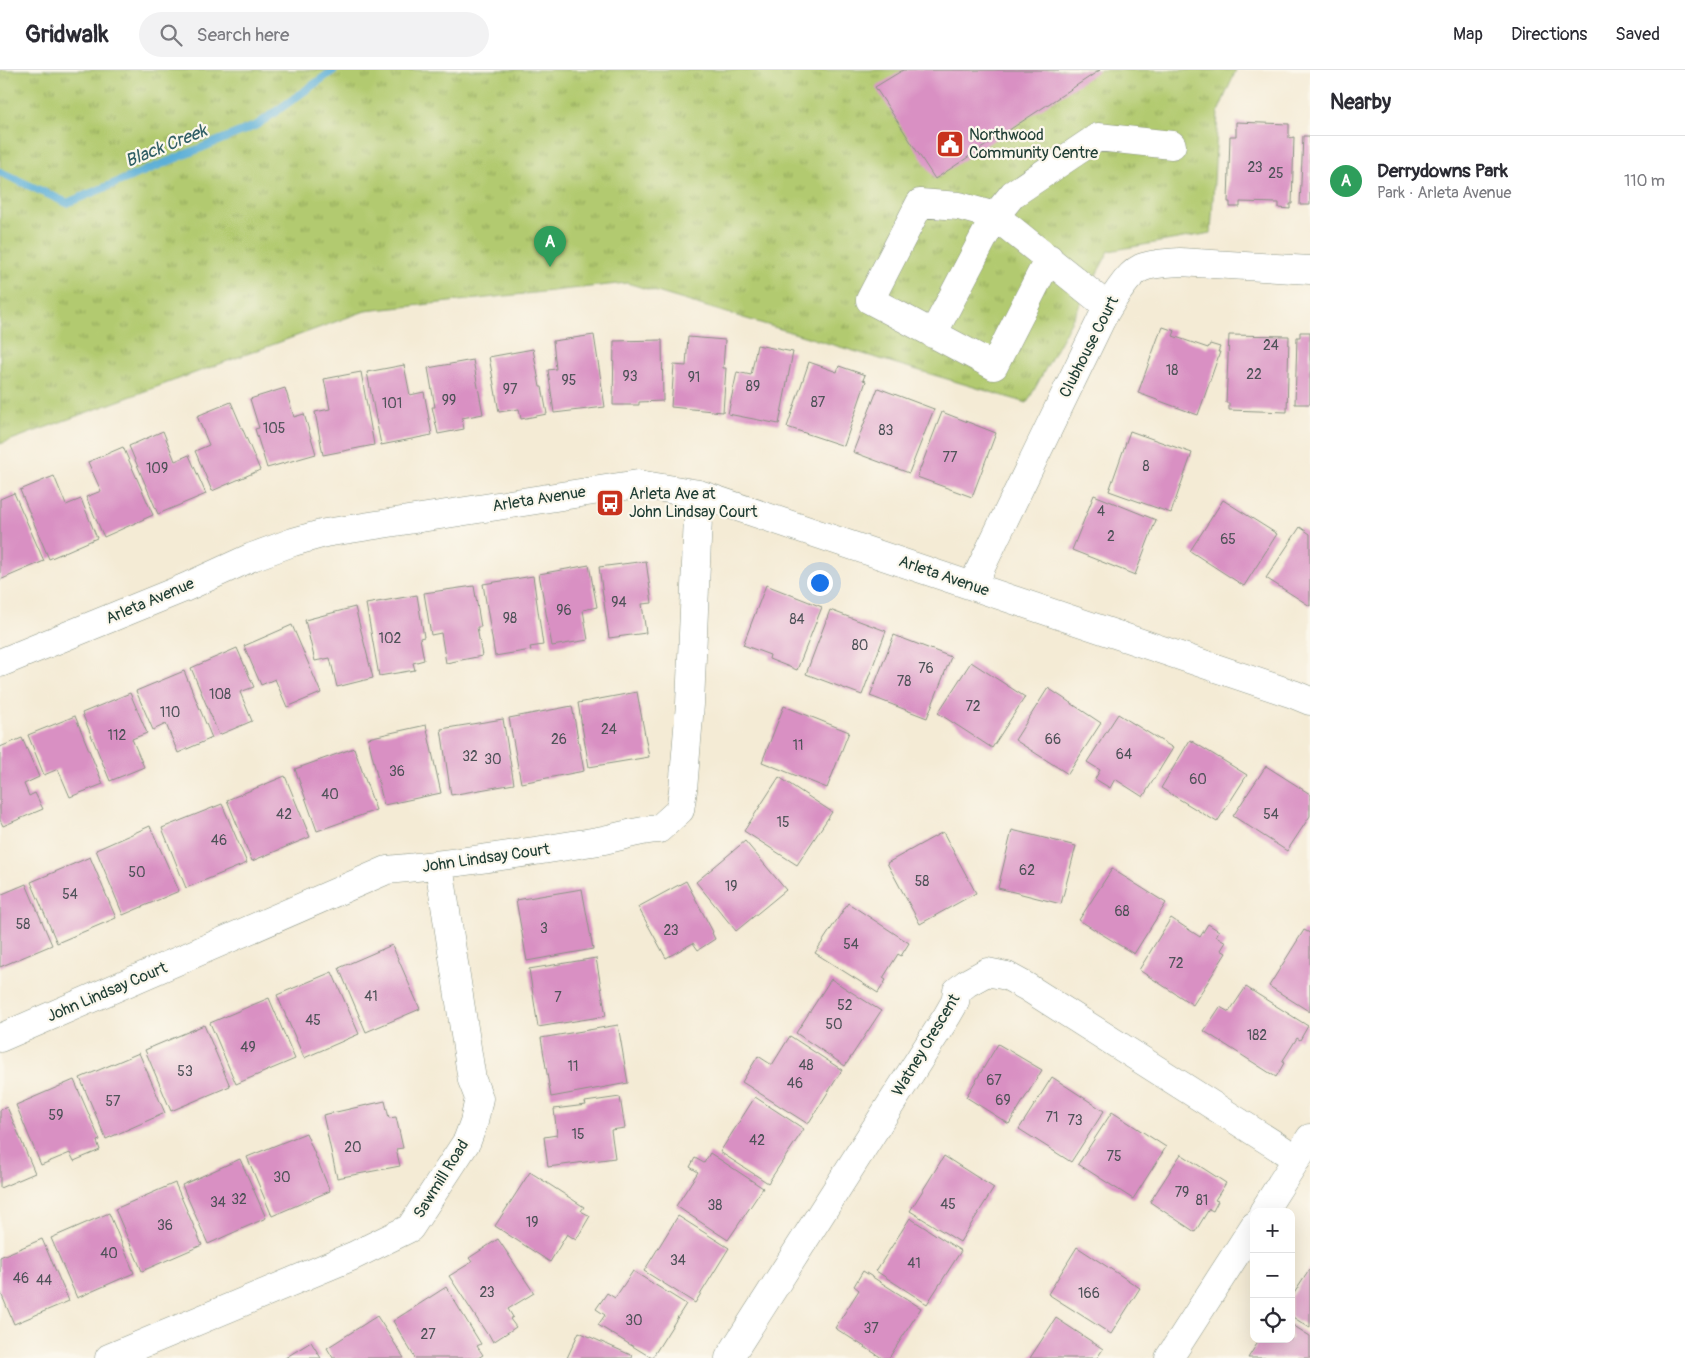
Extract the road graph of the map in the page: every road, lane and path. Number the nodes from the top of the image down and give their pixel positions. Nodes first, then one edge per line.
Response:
1 (1172, 145) dead end
2 (995, 216) junction
3 (1049, 258) junction
4 (1310, 270) edge
5 (1108, 307) junction
6 (933, 334) junction
7 (699, 494) junction
8 (972, 586) junction
9 (0, 663) edge
10 (1310, 701) edge
11 (439, 866) junction
12 (0, 1038) edge
13 (1303, 1148) edge
14 (1266, 1208) edge
15 (1250, 1232) edge
16 (116, 1356) edge
17 (729, 1358) edge
18 (1169, 1358) edge

1 - 2 street
2 - 3 street
2 - 6 street
2 - 6 street
3 - 5 street
3 - 6 street
4 - 5 street, Clubhouse Court
5 - 8 street, Clubhouse Court
7 - 8 street, Arleta Avenue
7 - 9 street, Arleta Avenue
7 - 11 street, John Lindsay Court
8 - 10 street, Arleta Avenue
11 - 12 street, John Lindsay Court
11 - 16 street, Sawmill Road
13 - 14 street
13 - 17 street, Watney Crescent
15 - 18 street

